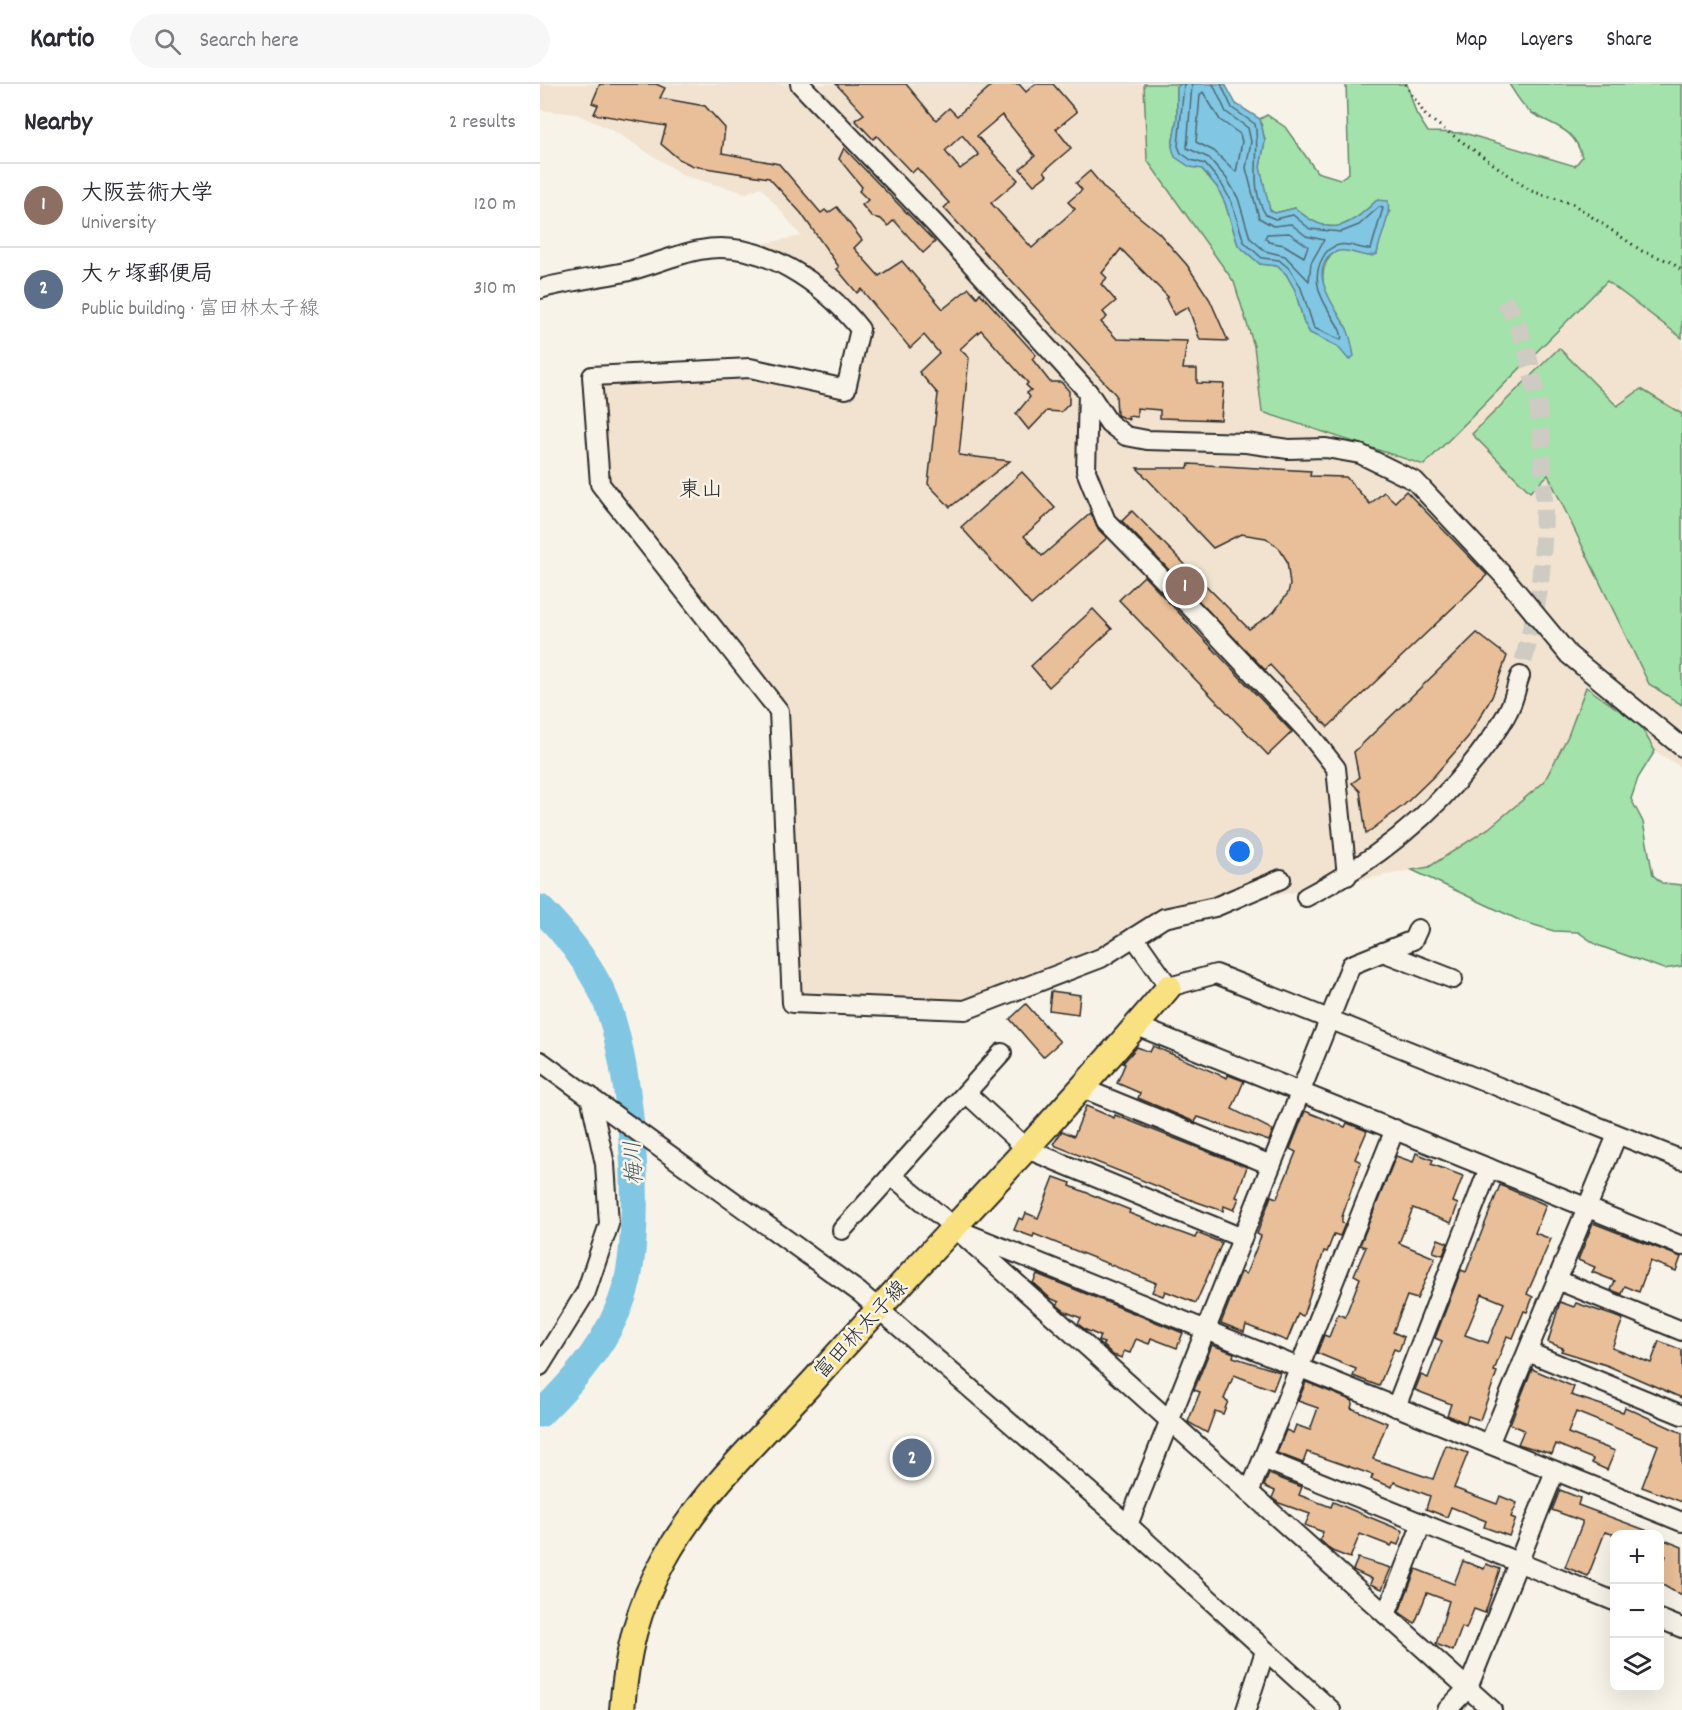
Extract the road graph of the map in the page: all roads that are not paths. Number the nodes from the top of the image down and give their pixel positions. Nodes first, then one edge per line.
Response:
1 (800, 84) edge
2 (540, 289) edge
3 (1088, 392) junction
4 (1520, 676) tunnel mouth
5 (1682, 747) edge
6 (1347, 876) junction
7 (1281, 879) dead end
8 (1306, 897) dead end
9 (1418, 929) dead end
10 (1134, 937) junction
11 (1383, 952) junction
12 (1453, 980) dead end
13 (1169, 987) junction
14 (1330, 1018) junction
15 (1137, 1026) junction
16 (1002, 1053) dead end
17 (540, 1061) edge
18 (1082, 1088) junction
19 (966, 1093) junction
20 (1301, 1093) junction
21 (590, 1096) junction
22 (1395, 1129) junction
23 (1617, 1135) junction
24 (1027, 1149) junction
25 (1682, 1160) edge
26 (1271, 1165) junction
27 (1489, 1168) junction
28 (891, 1176) junction
29 (1587, 1208) junction
30 (955, 1228) junction
31 (842, 1230) dead end
32 (1242, 1238) junction
33 (1682, 1246) edge
34 (1557, 1280) junction
35 (878, 1308) junction
36 (1206, 1330) junction
37 (1682, 1331) edge
38 (1528, 1352) junction
39 (540, 1366) edge
40 (1299, 1368) junction
41 (1396, 1407) junction
42 (1682, 1415) edge
43 (1169, 1420) junction
44 (1490, 1444) junction
45 (1263, 1459) junction
46 (1555, 1471) junction
47 (1249, 1493) junction
48 (1682, 1522) edge
49 (1422, 1523) junction
50 (1128, 1525) junction
51 (1516, 1561) junction
52 (1610, 1599) edge
53 (1386, 1616) junction
54 (1664, 1621) edge
55 (1682, 1628) edge
56 (1265, 1651) junction
57 (1468, 1688) junction
58 (622, 1710) edge
59 (1246, 1710) edge
60 (1330, 1710) edge
61 (1448, 1710) edge
62 (1492, 1710) edge

1 - 3 street
2 - 10 street
3 - 5 street
3 - 6 street
4 - 6 street
6 - 8 street
7 - 10 street
9 - 11 street
10 - 13 street
11 - 12 street
11 - 14 street
13 - 14 street
13 - 15 main road, 富田林太子線
14 - 20 street
14 - 23 street
15 - 18 main road, 富田林太子線
15 - 20 street
16 - 19 street
17 - 21 street
18 - 24 main road, 富田林太子線
18 - 26 street
19 - 24 street
19 - 28 street
20 - 22 street
20 - 26 street
21 - 35 street
21 - 39 street
22 - 27 street
22 - 40 street
23 - 25 street
23 - 29 street
24 - 30 main road, 富田林太子線
24 - 32 street
26 - 32 street
27 - 29 street
27 - 41 street
28 - 30 street
28 - 31 street
29 - 33 street
29 - 34 street
30 - 35 main road, 富田林太子線
30 - 36 street
30 - 43 street
32 - 36 street
34 - 37 street
34 - 38 street
35 - 50 street
35 - 58 main road, 富田林太子線
36 - 40 street
36 - 43 street
38 - 42 street
38 - 44 street
40 - 41 street
40 - 45 street
41 - 44 street
43 - 47 street
43 - 50 street
44 - 46 street
45 - 47 street
45 - 49 street
46 - 48 street
46 - 51 street
47 - 53 street
49 - 51 street
49 - 53 street
50 - 56 street
51 - 52 street
51 - 57 street
53 - 57 street
54 - 55 street
56 - 59 street
56 - 60 street
57 - 61 street
57 - 62 street

